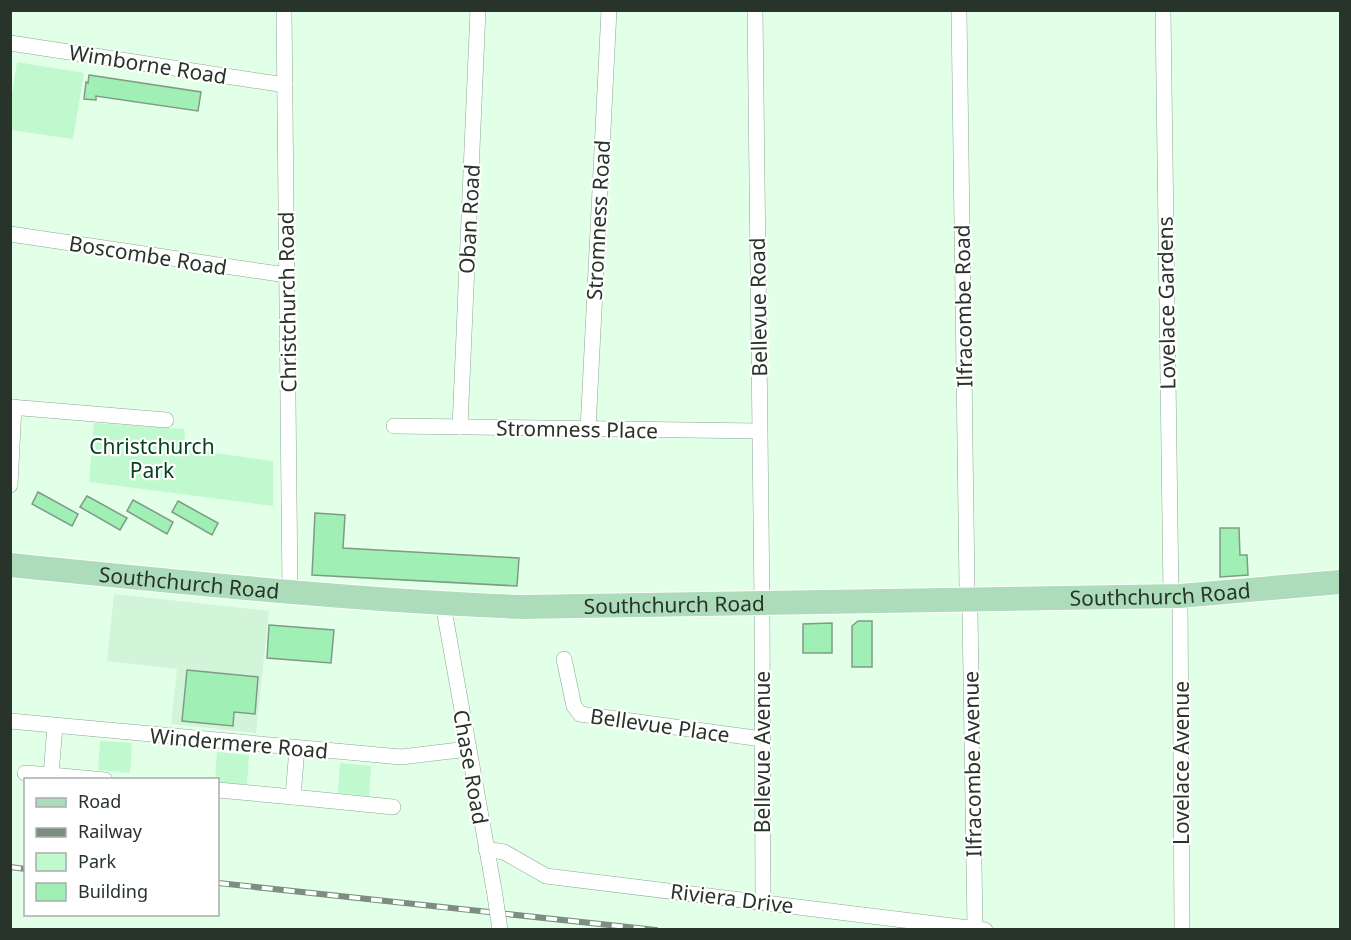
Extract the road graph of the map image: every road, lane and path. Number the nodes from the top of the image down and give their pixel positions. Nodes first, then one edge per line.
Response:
1 (284, 10) edge
2 (478, 10) edge
3 (609, 10) edge
4 (755, 10) edge
5 (960, 10) edge
6 (1163, 10) edge
7 (10, 43) edge
8 (285, 85) junction
9 (10, 234) edge
10 (286, 275) junction
11 (12, 407) edge
12 (166, 420) dead end
13 (394, 426) dead end
14 (460, 427) junction
15 (588, 429) junction
16 (759, 431) junction
17 (10, 485) edge
18 (10, 565) edge
19 (1341, 582) edge
20 (290, 593) junction
21 (1175, 596) junction
22 (968, 601) junction
23 (762, 603) junction
24 (443, 604) junction
25 (564, 659) dead end
26 (10, 722) edge
27 (55, 726) junction
28 (762, 739) junction
29 (297, 748) junction
30 (468, 749) junction
31 (25, 772) dead end
32 (51, 775) junction
33 (83, 778) edge
34 (219, 790) edge
35 (293, 797) junction
36 (393, 807) dead end
37 (486, 849) junction
38 (763, 901) junction
39 (980, 929) edge
40 (500, 930) edge
41 (1182, 930) edge

1 - 8 street, Christchurch Road
2 - 14 street, Oban Road
3 - 15 street, Stromness Road
4 - 16 street, Bellevue Road
5 - 22 street, Ilfracombe Road
6 - 21 street, Lovelace Gardens
7 - 8 street, Wimborne Road
8 - 10 street, Christchurch Road
9 - 10 street, Boscombe Road
10 - 20 street, Christchurch Road
11 - 12 street
11 - 17 street
13 - 14 street, Stromness Place
14 - 15 street, Stromness Place
15 - 16 street, Stromness Place
16 - 23 street, Bellevue Road
18 - 20 main road, Southchurch Road
19 - 21 main road, Southchurch Road
20 - 24 main road, Southchurch Road
21 - 22 main road, Southchurch Road
21 - 41 street, Lovelace Avenue
22 - 23 main road, Southchurch Road
22 - 39 street, Ilfracombe Avenue
23 - 24 main road, Southchurch Road
23 - 28 street, Bellevue Avenue
24 - 30 street, Chase Road
25 - 28 street, Bellevue Place
26 - 27 street, Windermere Road
27 - 29 street, Windermere Road
27 - 32 street
28 - 38 street, Bellevue Avenue
29 - 30 street, Windermere Road
29 - 35 street
30 - 37 street, Chase Road
31 - 32 street
32 - 33 street
34 - 35 street
35 - 36 street
37 - 38 street, Riviera Drive
37 - 40 street, Chase Road, bridge
38 - 39 street, Riviera Drive

